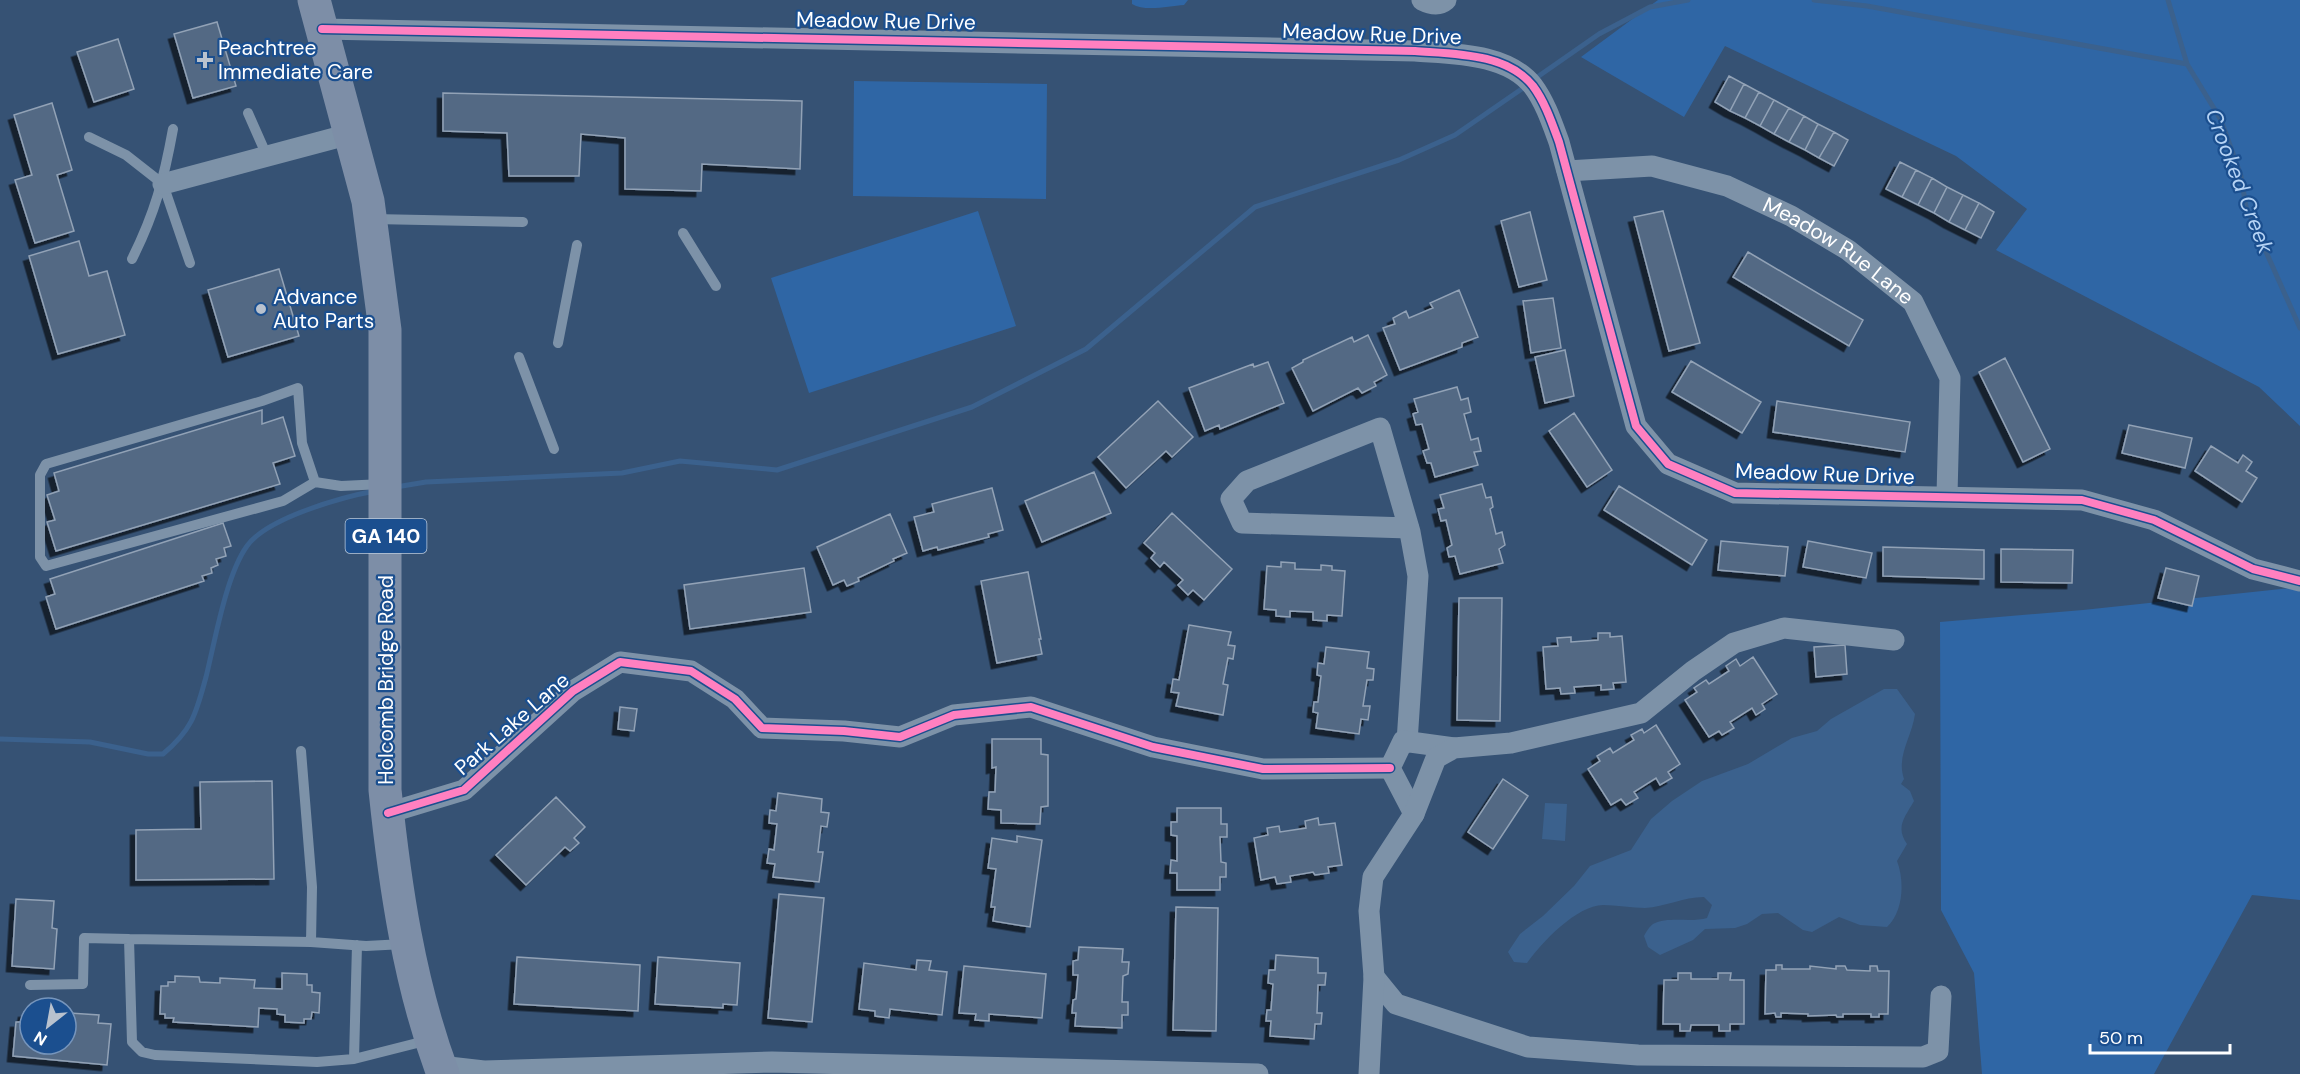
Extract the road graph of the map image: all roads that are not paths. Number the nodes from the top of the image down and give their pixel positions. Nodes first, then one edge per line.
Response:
1 (1422, 0) edge
2 (1446, 0) edge
3 (318, 14) edge
4 (248, 113) dead end
5 (173, 129) dead end
6 (350, 134) junction
7 (89, 137) dead end
8 (267, 156) junction
9 (1567, 171) junction
10 (163, 184) junction
11 (370, 219) junction
12 (523, 222) dead end
13 (683, 233) dead end
14 (577, 245) dead end
15 (132, 259) dead end
16 (190, 263) dead end
17 (716, 286) dead end
18 (558, 343) dead end
19 (519, 357) dead end
20 (554, 449) dead end
21 (315, 482) junction
22 (386, 484) junction
23 (1947, 495) junction
24 (1409, 528) junction
25 (2300, 581) edge
26 (1894, 640) dead end
27 (1407, 742) junction
28 (1454, 748) junction
29 (301, 751) dead end
30 (1390, 768) junction
31 (388, 813) junction
32 (1414, 814) junction
33 (129, 939) junction
34 (311, 942) junction
35 (408, 944) junction
36 (357, 945) junction
37 (1374, 977) junction
38 (30, 985) dead end
39 (1941, 996) dead end
40 (354, 1059) junction
41 (439, 1060) edge
42 (1258, 1074) edge
43 (1369, 1074) edge

1 - 2 street
3 - 6 main road, Holcomb Bridge Road / GA 140
3 - 9 street, Meadow Rue Drive
4 - 8 lane
5 - 10 lane
6 - 8 street
6 - 11 main road, Holcomb Bridge Road / GA 140
7 - 10 lane
8 - 10 street
9 - 23 street, Meadow Rue Lane
9 - 23 street, Meadow Rue Drive
10 - 15 lane
10 - 16 lane
11 - 12 lane
11 - 22 main road, Holcomb Bridge Road / GA 140
13 - 17 lane
14 - 18 lane
19 - 20 lane
21 - 21 lane
21 - 22 lane
22 - 31 main road, Holcomb Bridge Road / GA 140
23 - 25 street, Meadow Rue Drive
24 - 24 street
24 - 27 street
26 - 28 street
27 - 28 street
27 - 30 street
28 - 32 street
29 - 34 lane
30 - 31 street, Park Lake Lane
30 - 32 street
31 - 35 main road, Holcomb Bridge Road / GA 140
32 - 37 street
33 - 34 lane
33 - 38 lane
33 - 40 lane
34 - 36 lane
35 - 36 lane
35 - 41 main road, Holcomb Bridge Road / GA 140
36 - 40 lane
37 - 39 street
37 - 43 street
40 - 41 lane
41 - 42 street

